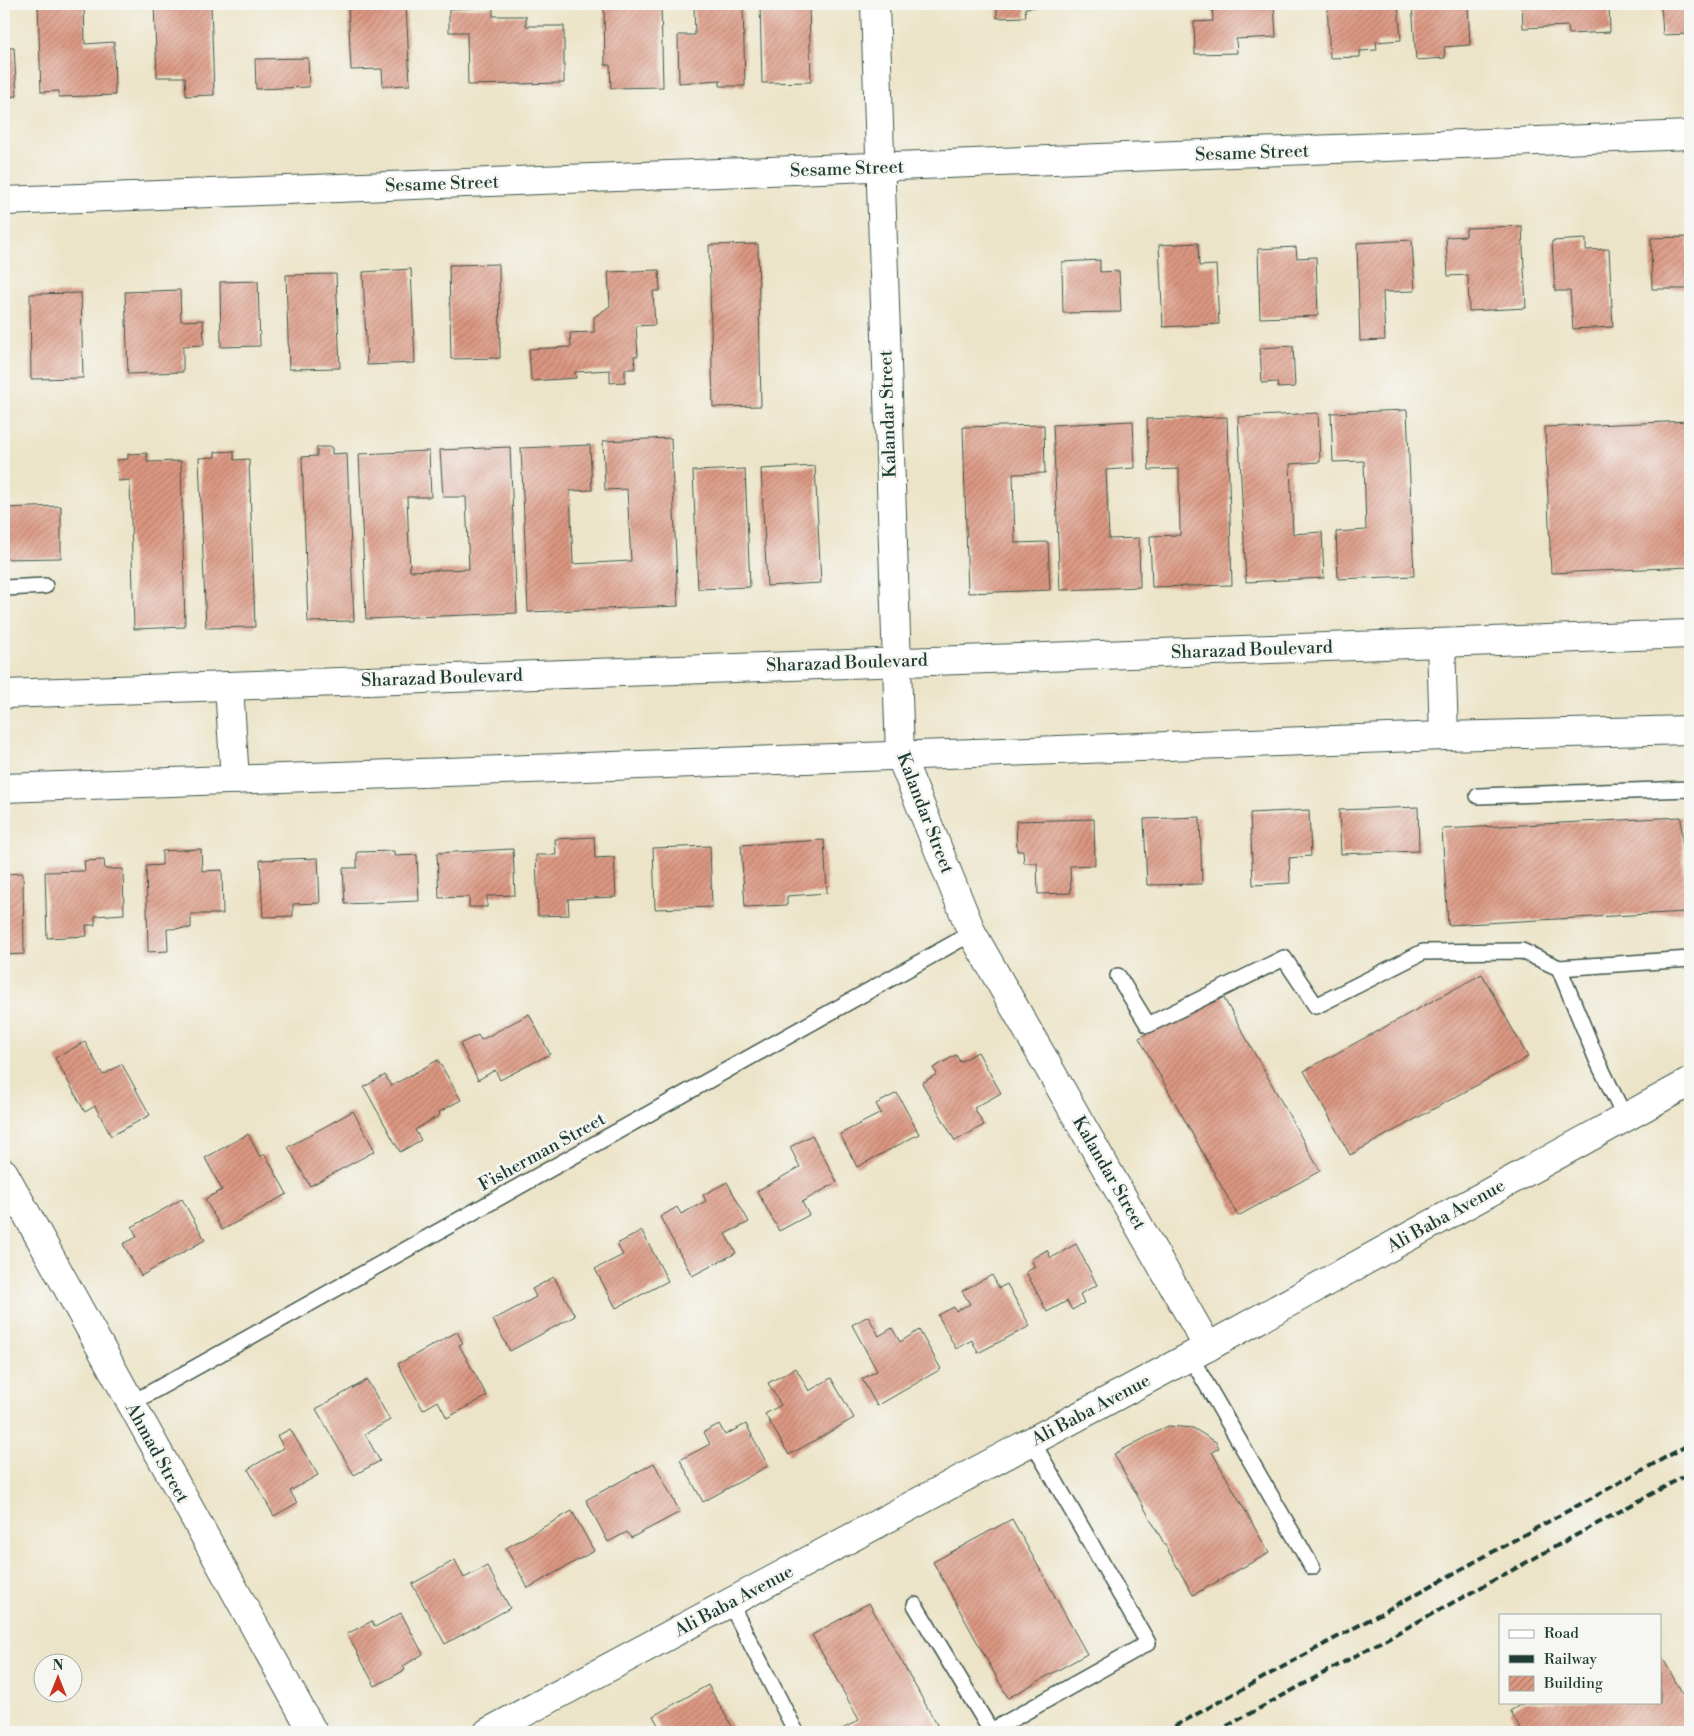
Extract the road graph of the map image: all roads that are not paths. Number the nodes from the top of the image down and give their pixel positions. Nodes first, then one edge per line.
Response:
1 (875, 4) edge
2 (1690, 135) edge
3 (880, 168) junction
4 (4, 201) edge
5 (45, 586) dead end
6 (4, 588) edge
7 (1690, 634) edge
8 (1441, 644) junction
9 (898, 662) junction
10 (229, 686) junction
11 (4, 694) edge
12 (1690, 730) edge
13 (1444, 736) junction
14 (900, 755) junction
15 (235, 780) junction
16 (4, 788) edge
17 (1690, 789) edge
18 (1478, 796) dead end
19 (972, 933) junction
20 (1690, 958) edge
21 (1559, 968) junction
22 (1118, 976) dead end
23 (1690, 1082) edge
24 (1624, 1118) junction
25 (4, 1173) edge
26 (1199, 1352) junction
27 (130, 1404) junction
28 (1032, 1441) junction
29 (1312, 1567) dead end
30 (730, 1603) junction
31 (915, 1605) dead end
32 (312, 1732) edge
33 (488, 1732) edge
34 (796, 1732) edge

1 - 3 street, Kalandar Street
2 - 3 street, Sesame Street
3 - 4 street, Sesame Street
3 - 9 street, Kalandar Street
5 - 6 lane
7 - 8 street, Sharazad Boulevard
8 - 9 street, Sharazad Boulevard
8 - 13 street
9 - 10 street, Sharazad Boulevard
9 - 14 street, Kalandar Street
10 - 11 street, Sharazad Boulevard
10 - 15 street
12 - 13 street
13 - 14 street
14 - 15 street
14 - 19 street, Kalandar Street
15 - 16 street
17 - 18 lane
19 - 26 street, Kalandar Street
19 - 27 lane, Fisherman Street
20 - 21 lane
21 - 22 lane
21 - 24 lane
23 - 24 street, Ali Baba Avenue
24 - 26 street, Ali Baba Avenue
25 - 27 street, Ahmad Street
26 - 28 street, Ali Baba Avenue
26 - 29 lane
27 - 32 street, Ahmad Street
28 - 30 street, Ali Baba Avenue
28 - 31 lane
30 - 33 street, Ali Baba Avenue
30 - 34 lane

